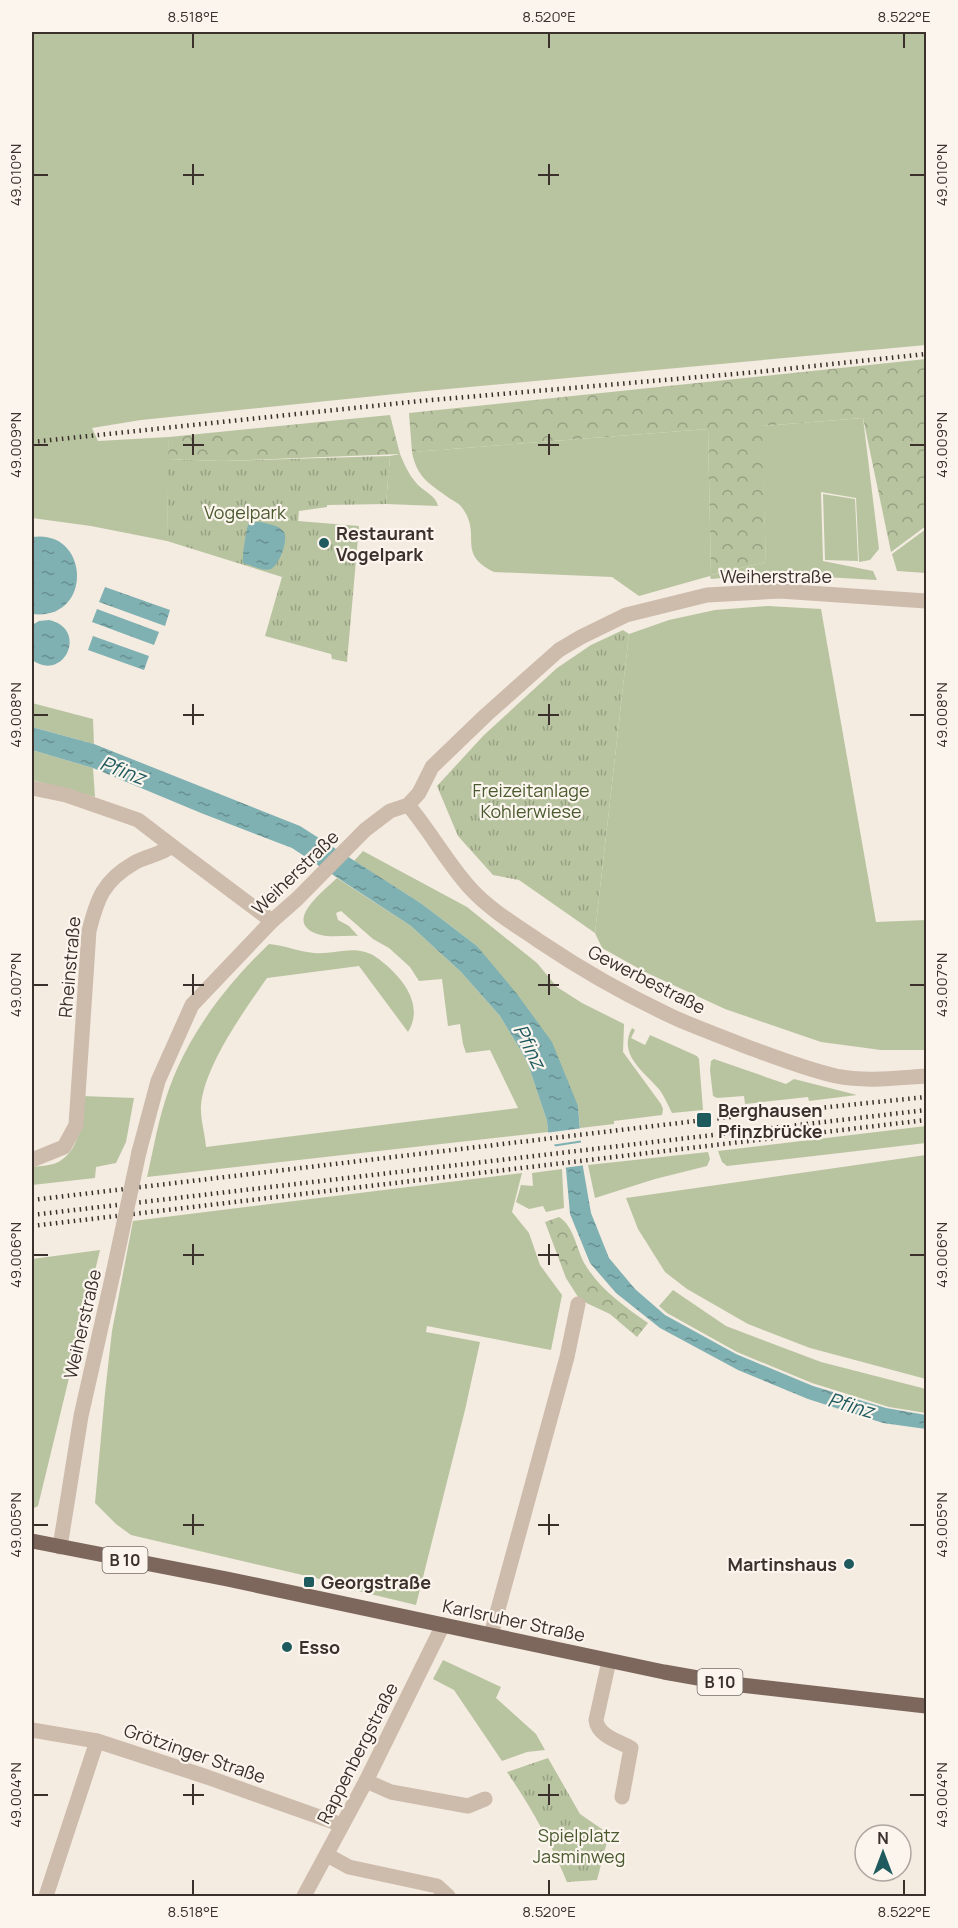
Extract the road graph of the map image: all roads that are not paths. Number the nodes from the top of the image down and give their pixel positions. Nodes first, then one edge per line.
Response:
1 (927, 601) edge
2 (32, 788) edge
3 (408, 805) junction
4 (172, 846) junction
5 (272, 921) junction
6 (927, 1076) edge
7 (32, 1160) edge
8 (578, 1304) dead end
9 (32, 1541) edge
10 (60, 1547) junction
11 (443, 1625) junction
12 (491, 1635) junction
13 (609, 1661) junction
14 (927, 1706) edge
15 (32, 1730) edge
16 (97, 1741) junction
17 (366, 1781) junction
18 (622, 1797) dead end
19 (485, 1800) dead end
20 (342, 1825) junction
21 (327, 1855) junction
22 (46, 1896) edge
23 (304, 1896) edge
24 (448, 1896) edge

1 - 3 street, Weiherstraße
2 - 4 street
3 - 5 street, Weiherstraße
3 - 6 street, Gewerbestraße
4 - 5 street
4 - 7 street, Rheinstraße
5 - 10 street, Weiherstraße, bridge
8 - 12 street
9 - 10 main road, B 10
10 - 11 main road, Karlsruher Straße / B 10
11 - 12 main road, Karlsruher Straße / B 10
11 - 17 street, Rappenbergstraße
12 - 13 main road, Karlsruher Straße / B 10
13 - 14 main road, Karlsruher Straße / B 10
13 - 18 street
15 - 16 street, Grötzinger Straße
16 - 20 street, Grötzinger Straße
16 - 22 street
17 - 19 street
17 - 20 street, Rappenbergstraße
20 - 21 street, Rappenbergstraße
21 - 23 street, Rappenbergstraße
21 - 24 street

